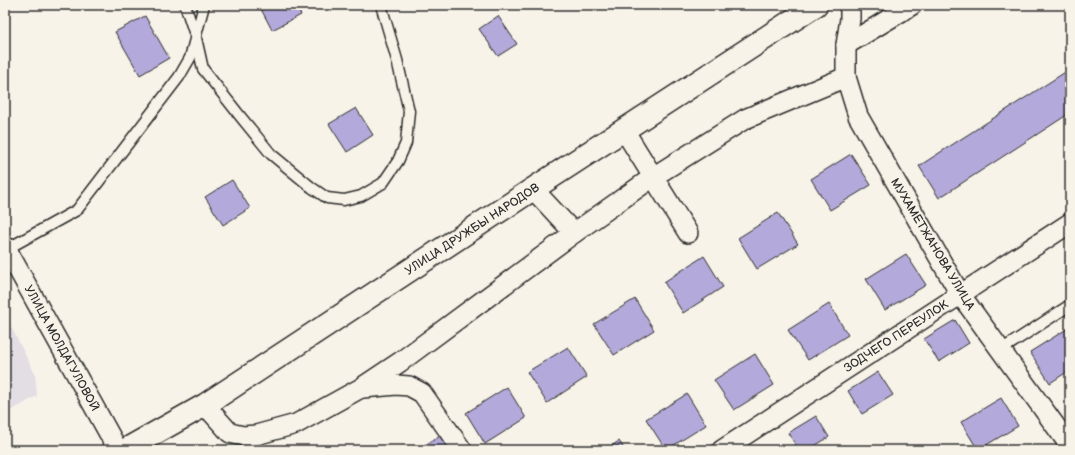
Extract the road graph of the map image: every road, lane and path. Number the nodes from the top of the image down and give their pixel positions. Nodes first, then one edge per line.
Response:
1 (185, 5) edge
2 (204, 5) edge
3 (382, 5) edge
4 (816, 5) edge
5 (848, 5) edge
6 (912, 5) edge
7 (196, 38) junction
8 (846, 45) junction
9 (846, 77) junction
10 (624, 130) junction
11 (653, 177) junction
12 (533, 189) junction
13 (1070, 223) edge
14 (574, 233) junction
15 (688, 233) dead end
16 (5, 248) edge
17 (960, 294) junction
18 (1070, 305) edge
19 (1001, 350) junction
20 (361, 388) junction
21 (205, 405) junction
22 (1066, 445) edge
23 (118, 450) edge
24 (125, 450) edge
25 (462, 450) edge
26 (722, 450) edge

1 - 7 lane
2 - 7 lane
3 - 7 lane
4 - 10 street, УЛИЦА ДРУЖБЫ НАРОДОВ
5 - 8 street, МУХАМЕТЖАНОВА УЛИЦА
6 - 8 street
7 - 16 lane
8 - 9 street, МУХАМЕТЖАНОВА УЛИЦА
9 - 11 street
9 - 17 street, МУХАМЕТЖАНОВА УЛИЦА
10 - 11 street
10 - 12 street, УЛИЦА ДРУЖБЫ НАРОДОВ
11 - 14 street
11 - 15 street
12 - 14 street
12 - 21 street, УЛИЦА ДРУЖБЫ НАРОДОВ
13 - 17 street, ЗОДЧЕГО ПЕРЕУЛОК
14 - 20 street
16 - 23 street, УЛИЦА МОЛДАГУЛОВОЙ
17 - 19 street, МУХАМЕТЖАНОВА УЛИЦА
17 - 26 street, ЗОДЧЕГО ПЕРЕУЛОК
18 - 19 lane
19 - 22 street, МУХАМЕТЖАНОВА УЛИЦА
20 - 21 street
20 - 25 street
21 - 24 street, УЛИЦА ДРУЖБЫ НАРОДОВ

